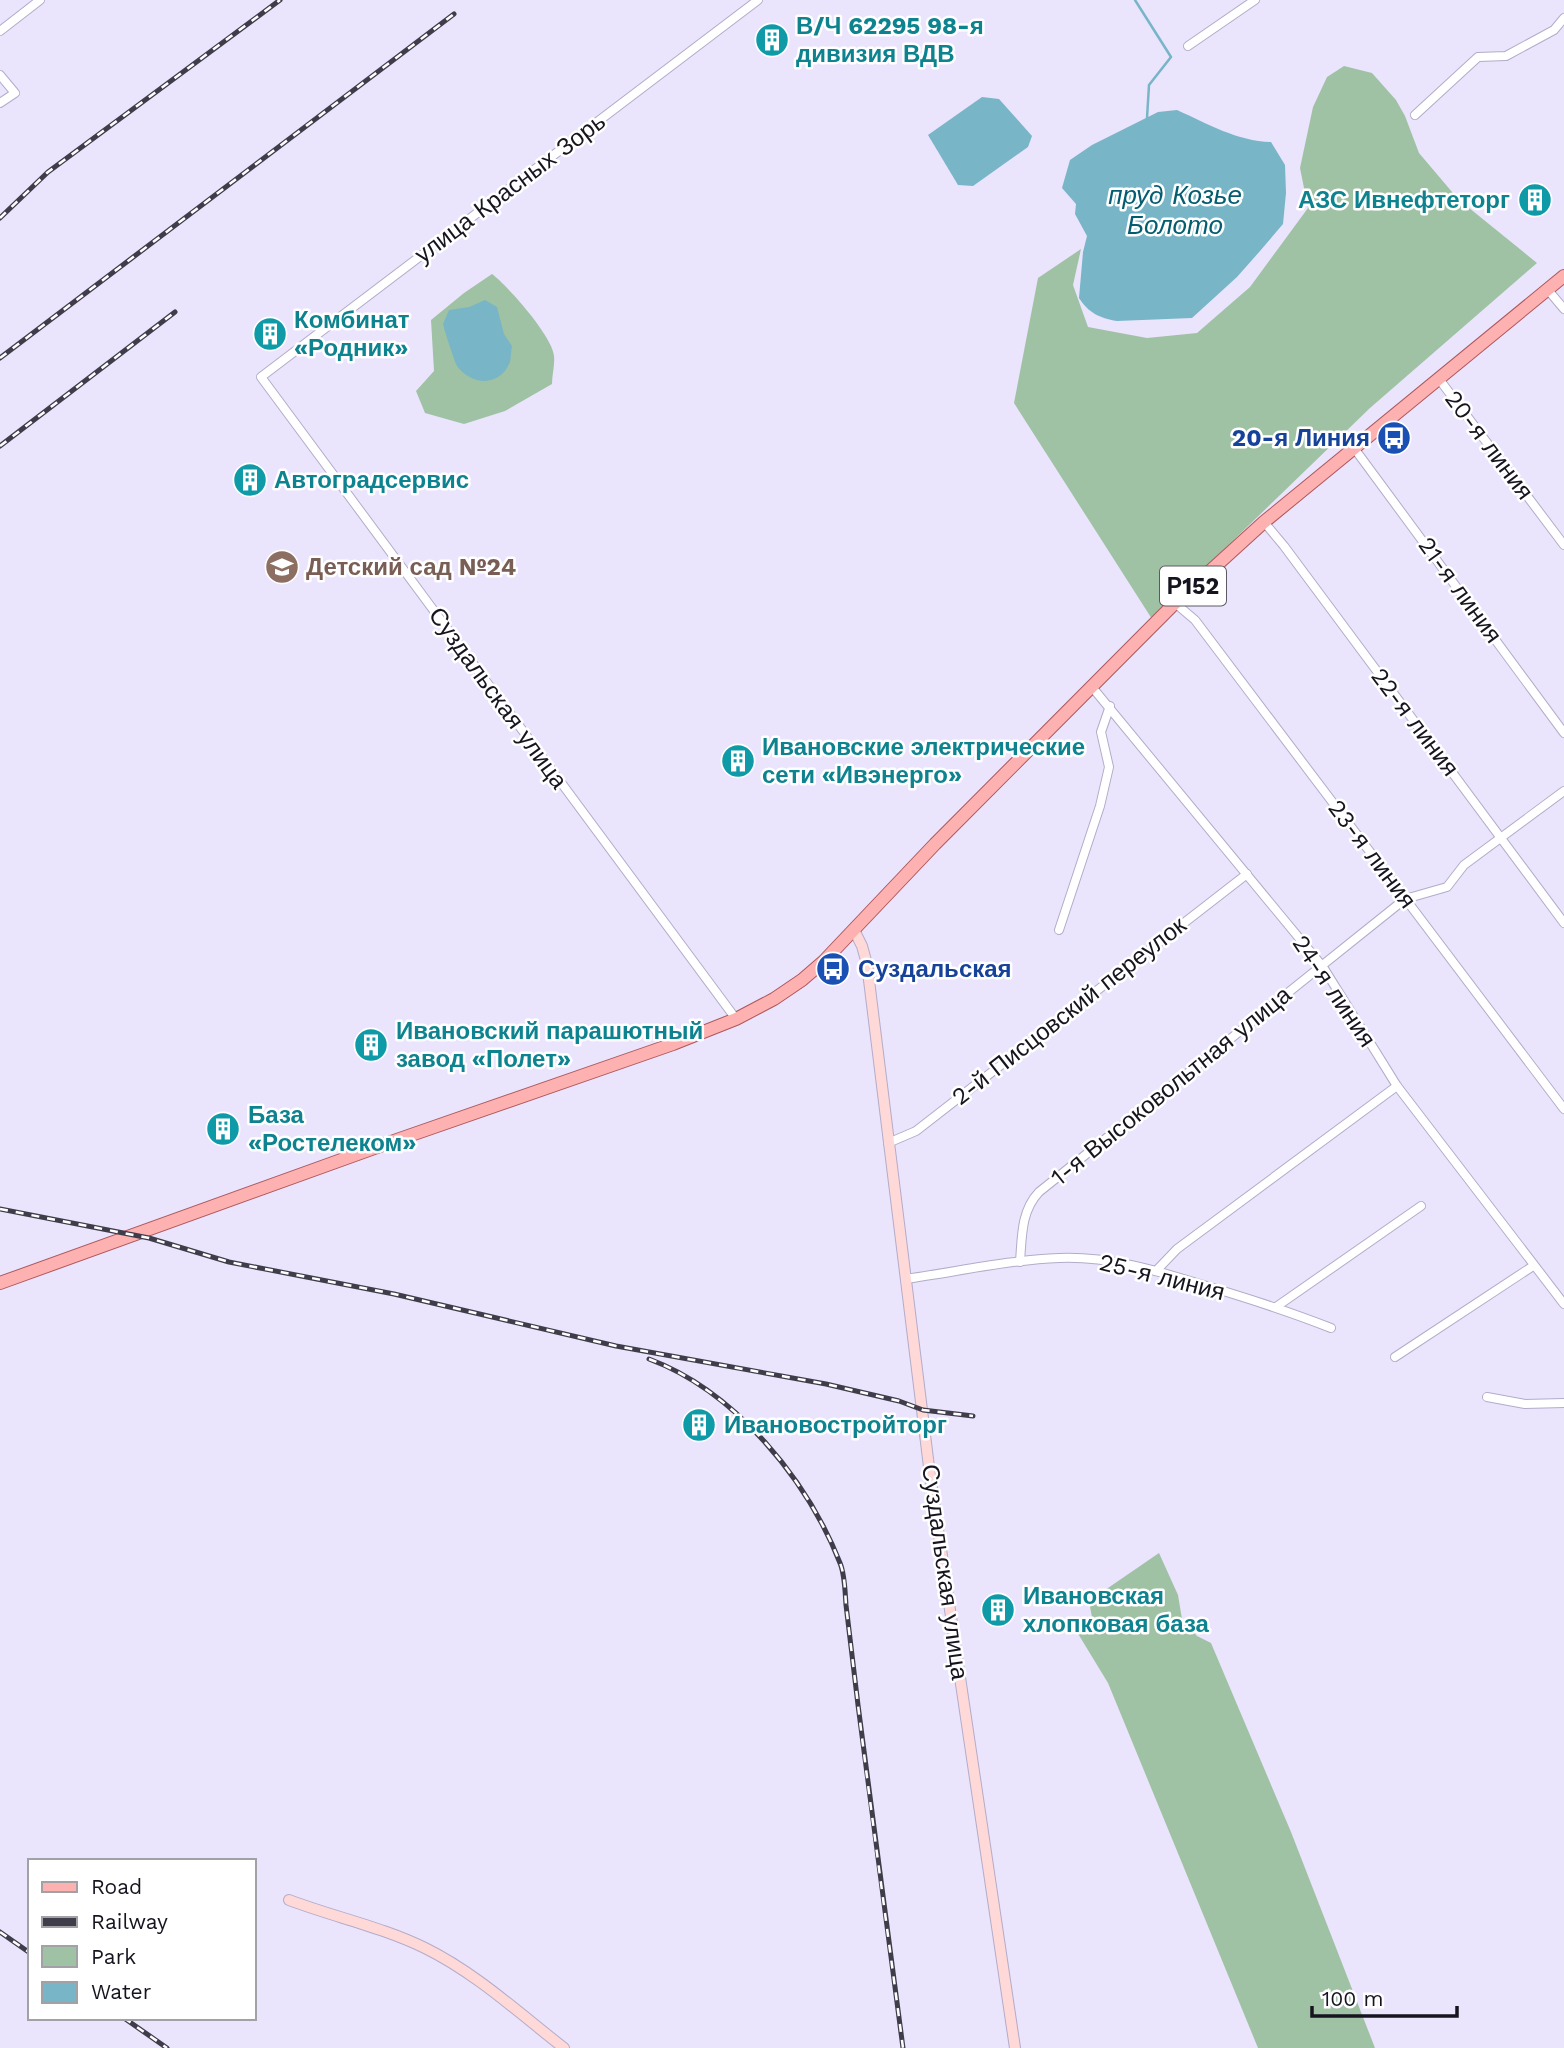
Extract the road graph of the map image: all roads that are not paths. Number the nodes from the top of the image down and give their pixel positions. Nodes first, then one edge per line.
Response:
1 (40, 0) edge
2 (758, 0) edge
3 (1255, 0) edge
4 (1564, 18) edge
5 (0, 31) edge
6 (1188, 46) dead end
7 (0, 75) edge
8 (0, 103) edge
9 (1415, 115) dead end
10 (1564, 276) edge
11 (1548, 289) junction
12 (1564, 309) edge
13 (261, 377) joint
14 (1439, 379) junction
15 (1354, 448) junction
16 (1264, 522) junction
17 (1564, 545) edge
18 (1175, 603) junction
19 (1092, 687) junction
20 (1110, 706) junction
21 (1564, 733) edge
22 (1564, 791) edge
23 (1501, 839) junction
24 (1247, 874) junction
25 (1405, 899) junction
26 (1564, 923) edge
27 (854, 930) junction
28 (1059, 930) dead end
29 (1323, 967) junction
30 (736, 1019) junction
31 (1398, 1086) junction
32 (1564, 1109) edge
33 (888, 1143) junction
34 (1421, 1206) dead end
35 (1020, 1262) junction
36 (1533, 1266) junction
37 (1156, 1270) junction
38 (905, 1279) junction
39 (0, 1283) edge
40 (1564, 1304) edge
41 (1276, 1307) junction
42 (1331, 1328) dead end
43 (1395, 1357) dead end
44 (1487, 1397) dead end
45 (1564, 1404) edge
46 (289, 1900) dead end
47 (564, 2048) edge
48 (1015, 2048) edge

1 - 5 street
2 - 13 street, улица Красных Зорь
3 - 6 street
4 - 9 street
7 - 8 street
10 - 11 main road, Р152
11 - 12 street
11 - 14 main road, Р152
13 - 30 street, Суздальская улица
14 - 15 main road, Р152
14 - 17 street, 20-я линия
15 - 16 main road, Р152
15 - 21 street, 21-я линия
16 - 18 main road, Р152
16 - 23 street, 22-я линия
18 - 19 main road, Р152
18 - 25 street, 23-я линия
19 - 20 street, 24-я линия
19 - 27 main road, Р152
20 - 24 street, 24-я линия
20 - 28 street
22 - 23 street, 1-я Высоковольтная улица
23 - 25 street, 1-я Высоковольтная улица
23 - 26 street, 22-я линия
24 - 29 street, 24-я линия
24 - 33 street, 2-й Писцовский переулок
25 - 29 street, 1-я Высоковольтная улица
25 - 32 street, 23-я линия
27 - 30 main road, Р152
27 - 33 main road, Суздальская улица
29 - 31 street, 24-я линия
29 - 35 street, 1-я Высоковольтная улица
30 - 39 main road, Р152
31 - 36 street, 24-я линия
31 - 37 street
33 - 38 main road, Суздальская улица
34 - 41 street
35 - 37 street, 25-я линия
35 - 38 street, 25-я линия
36 - 40 street, 24-я линия
36 - 43 street
37 - 41 street, 25-я линия
38 - 48 main road, Суздальская улица
41 - 42 street, 25-я линия
44 - 45 street
46 - 47 main road

